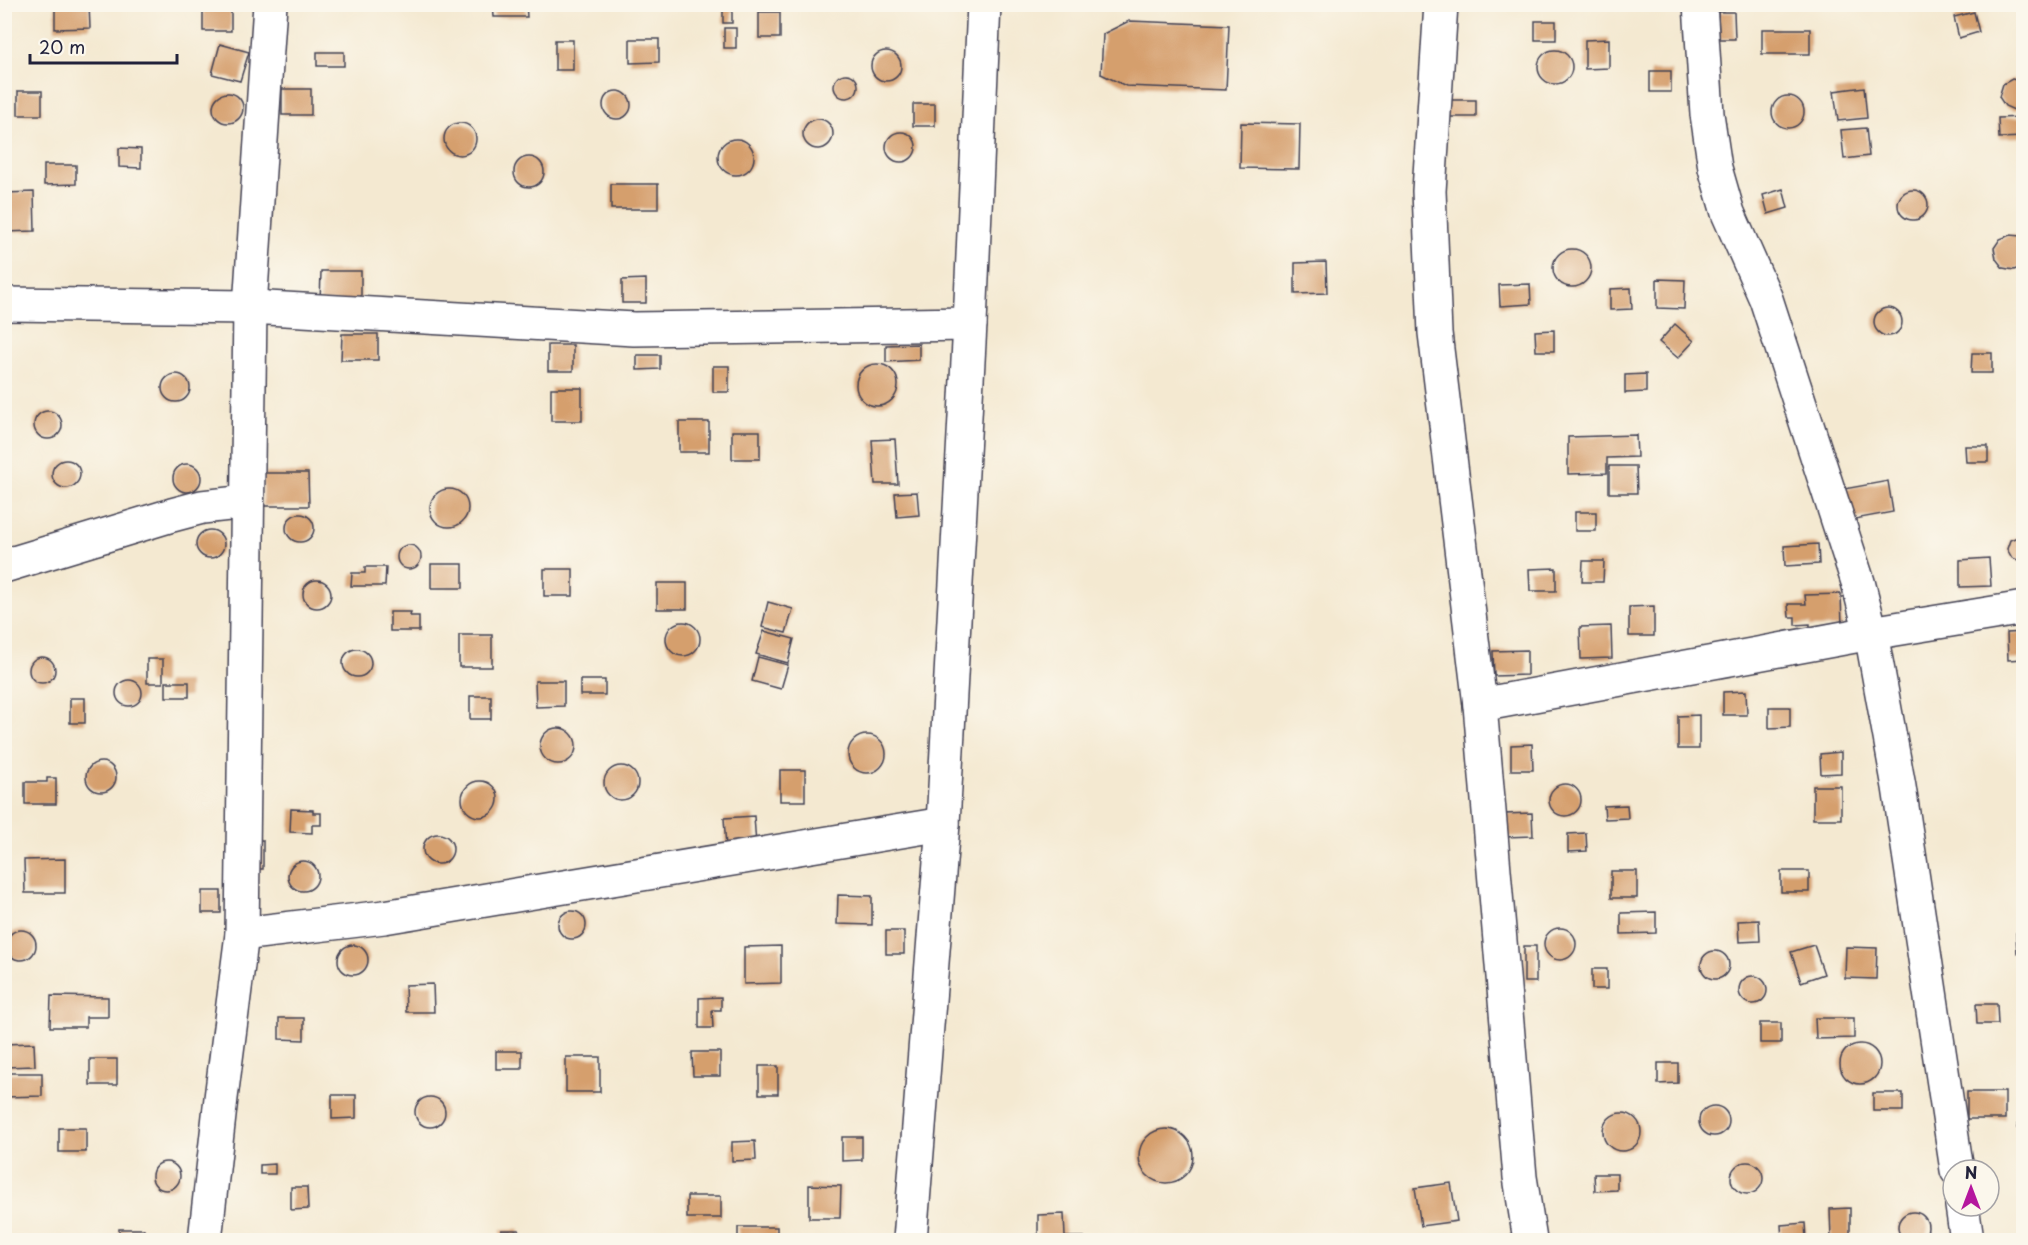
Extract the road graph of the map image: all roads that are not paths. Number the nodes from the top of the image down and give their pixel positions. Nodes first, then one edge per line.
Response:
1 (270, 4) edge
2 (984, 4) edge
3 (1441, 4) edge
4 (1700, 4) edge
5 (4, 304) edge
6 (250, 307) junction
7 (970, 324) junction
8 (247, 502) junction
9 (4, 567) edge
10 (2024, 608) edge
11 (1871, 633) junction
12 (1480, 705) junction
13 (943, 824) junction
14 (242, 934) junction
15 (1955, 1158) edge
16 (1964, 1218) edge
17 (206, 1240) edge
18 (910, 1240) edge
19 (1530, 1240) edge
20 (1967, 1240) edge

1 - 6 street
2 - 7 street
3 - 12 street
4 - 11 street
5 - 6 street
6 - 7 street
6 - 8 street
7 - 13 street
8 - 9 street
8 - 14 street
10 - 11 street
11 - 12 street
11 - 15 street
12 - 19 street
13 - 14 street
13 - 18 street
14 - 17 street
16 - 20 street

